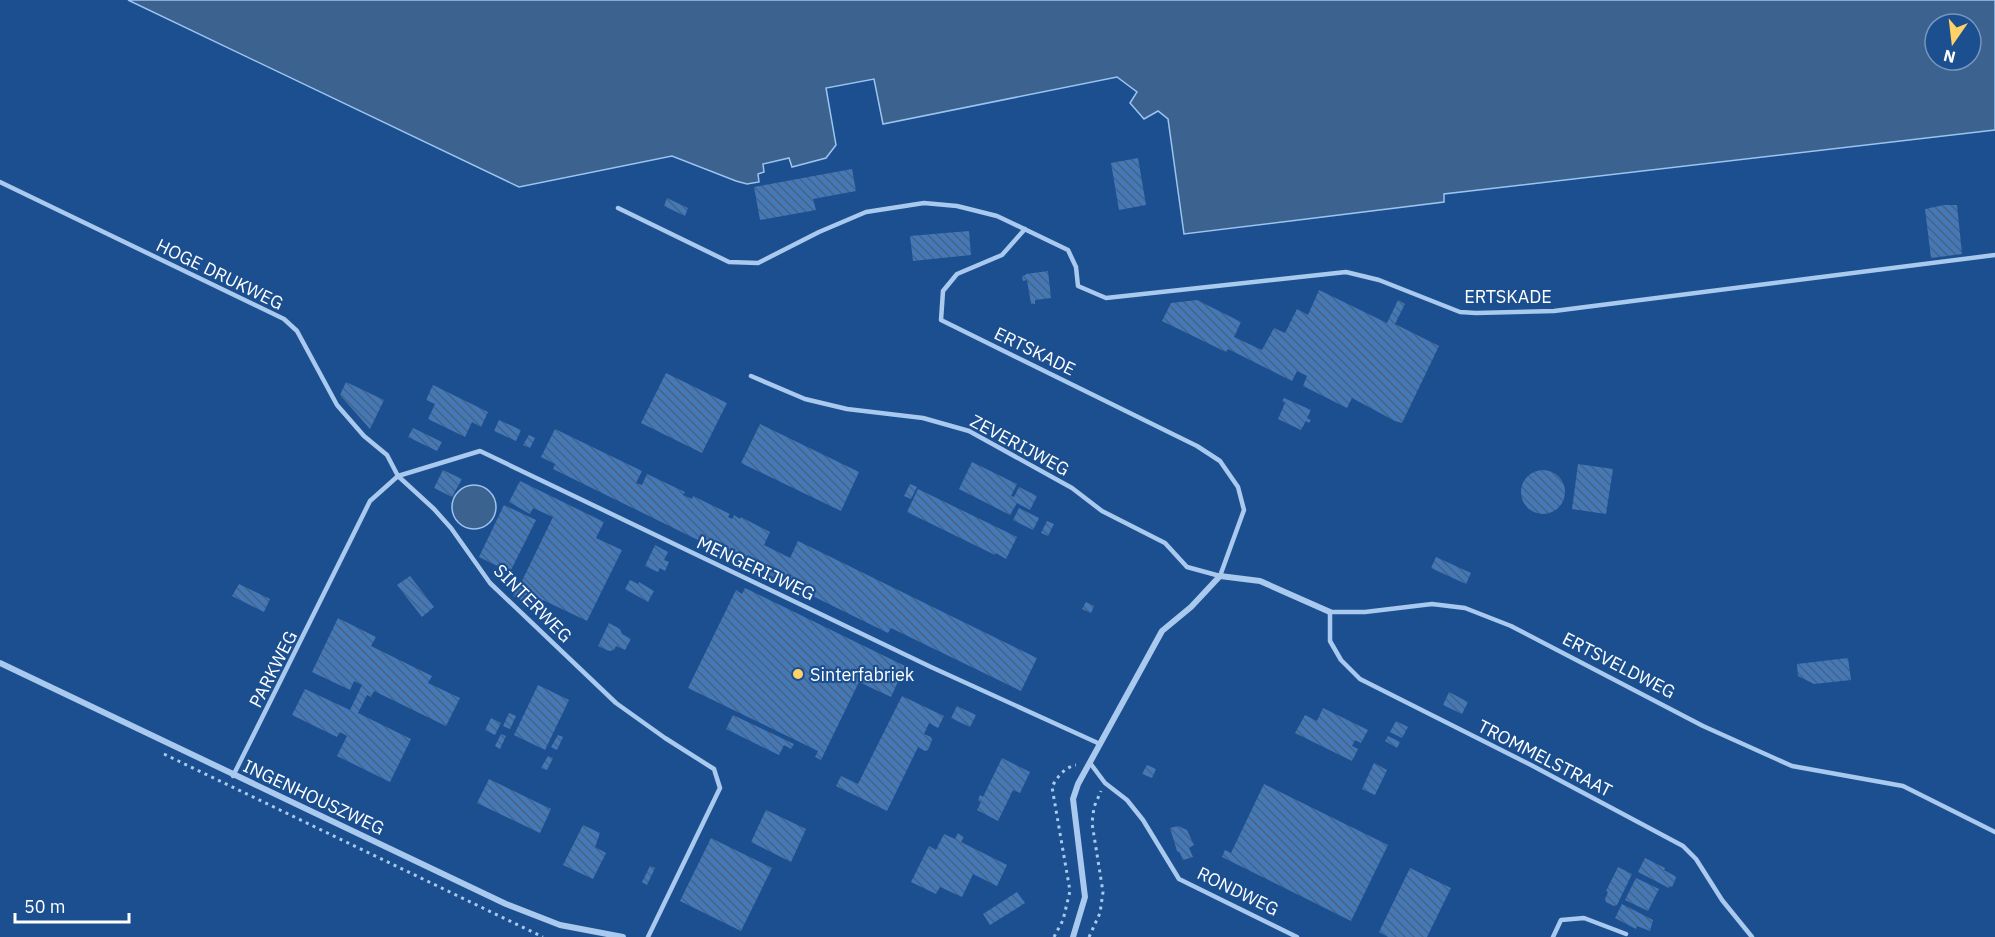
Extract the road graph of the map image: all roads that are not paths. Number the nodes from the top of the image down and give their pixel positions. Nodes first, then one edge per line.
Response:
1 (0, 182) edge
2 (618, 208) dead end
3 (1025, 230) junction
4 (1995, 255) edge
5 (751, 376) dead end
6 (398, 476) junction
7 (1220, 576) junction
8 (1330, 612) junction
9 (0, 663) edge
10 (1100, 744) junction
11 (1090, 763) junction
12 (233, 776) junction
13 (1995, 832) edge
14 (1626, 934) dead end
15 (623, 937) edge
16 (648, 937) edge
17 (1073, 937) edge
18 (1297, 937) edge
19 (1553, 937) edge
20 (1752, 937) edge

1 - 6 lane, HOGE DRUKWEG
2 - 3 lane, ERTSKADE
3 - 4 lane, ERTSKADE
3 - 7 lane, ERTSKADE
5 - 7 lane, ZEVERIJWEG
6 - 10 lane, MENGERIJWEG
6 - 12 lane, PARKWEG
6 - 16 lane, SINTERWEG
7 - 8 street, ERTSVELDWEG
7 - 10 street
8 - 13 lane, ERTSVELDWEG
8 - 20 lane, TROMMELSTRAAT
9 - 12 street, INGENHOUSZWEG
10 - 11 street
11 - 17 street
11 - 18 lane, RONDWEG
12 - 15 street, INGENHOUSZWEG
14 - 19 lane

